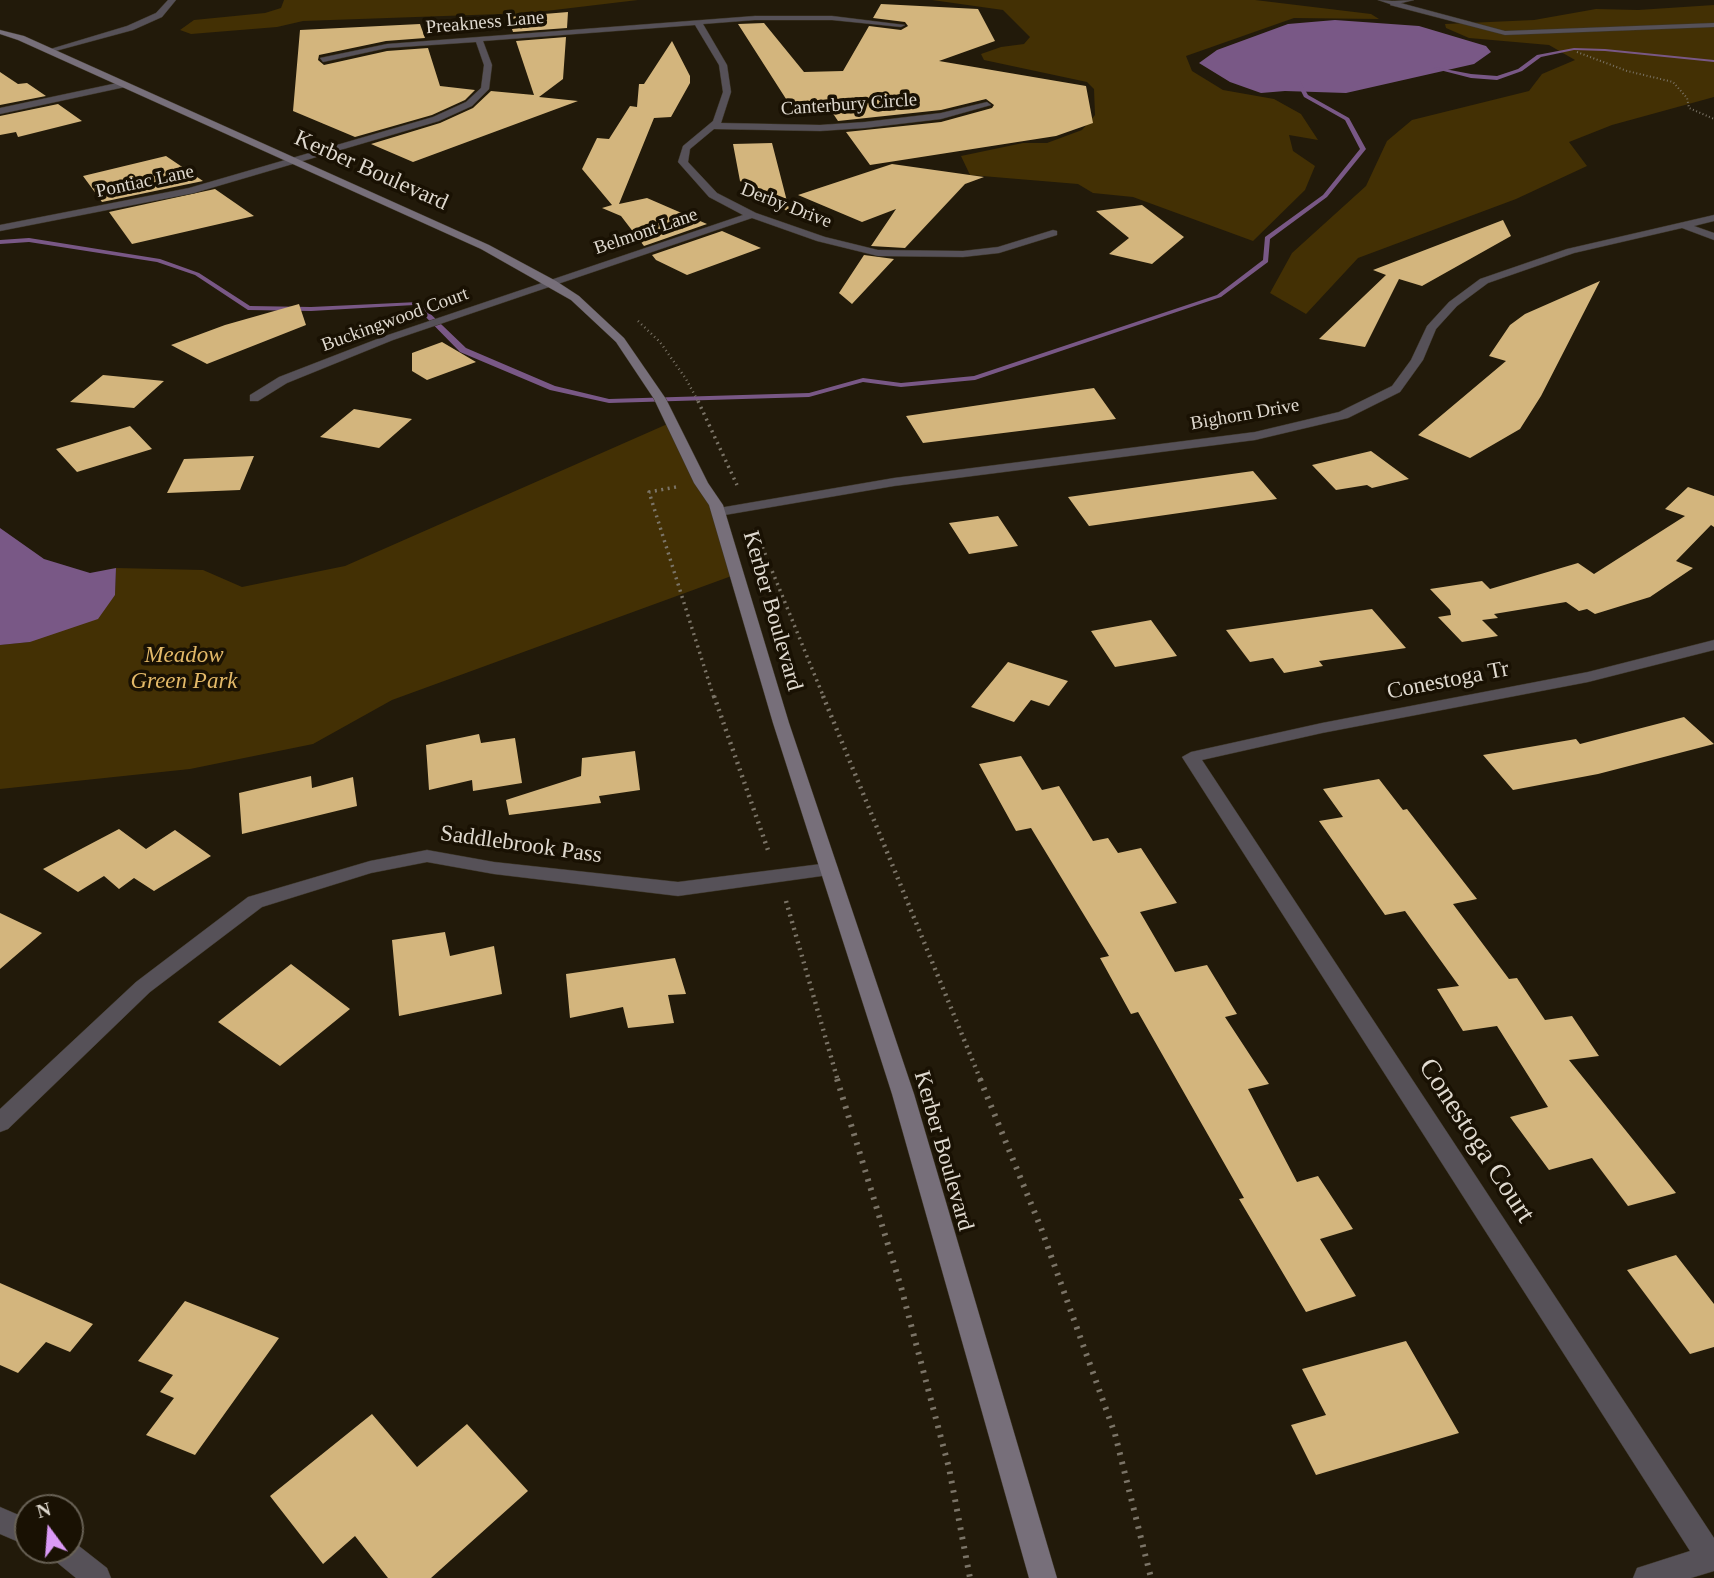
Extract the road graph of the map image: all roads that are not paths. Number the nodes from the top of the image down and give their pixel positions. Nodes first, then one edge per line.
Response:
1 (172, 0) edge
2 (1382, 0) edge
3 (1410, 0) edge
4 (1393, 3) junction
5 (697, 22) junction
6 (901, 25) dead end
7 (1714, 25) edge
8 (0, 32) edge
9 (479, 40) junction
10 (48, 51) junction
11 (323, 60) dead end
12 (122, 85) junction
13 (987, 105) dead end
14 (0, 111) edge
15 (712, 126) junction
16 (294, 162) junction
17 (752, 215) junction
18 (1714, 218) edge
19 (1685, 226) junction
20 (0, 228) edge
21 (1053, 233) dead end
22 (1714, 237) edge
23 (552, 284) junction
24 (254, 398) dead end
25 (719, 512) junction
26 (1714, 645) edge
27 (1191, 757) joint
28 (829, 869) junction
29 (0, 1123) edge
30 (1713, 1557) edge
31 (80, 1564) edge
32 (97, 1578) edge
33 (1043, 1578) edge
34 (1647, 1578) edge

1 - 10 street
2 - 4 street
3 - 4 street
4 - 7 street
5 - 6 street, Preakness Lane
5 - 9 street, Preakness Lane
5 - 15 street, Derby Drive
8 - 10 street, Kerber Boulevard
9 - 11 street, Preakness Lane
9 - 16 street, Pontiac Lane
10 - 12 street, Kerber Boulevard
12 - 14 street
12 - 16 street, Kerber Boulevard
13 - 15 street, Canterbury Circle
15 - 17 street, Derby Drive
16 - 20 street, Pontiac Lane
16 - 23 street, Kerber Boulevard
17 - 21 street, Derby Drive
17 - 23 street, Belmont Lane
18 - 19 street, Bighorn Drive
19 - 22 street
19 - 25 street, Bighorn Drive
23 - 24 street, Buckingwood Court
23 - 25 street, Kerber Boulevard
25 - 28 street, Kerber Boulevard
26 - 27 street, Conestoga Tr
27 - 30 street, Conestoga Court
28 - 29 street, Saddlebrook Pass
28 - 33 street, Kerber Boulevard
30 - 34 street
31 - 32 street

